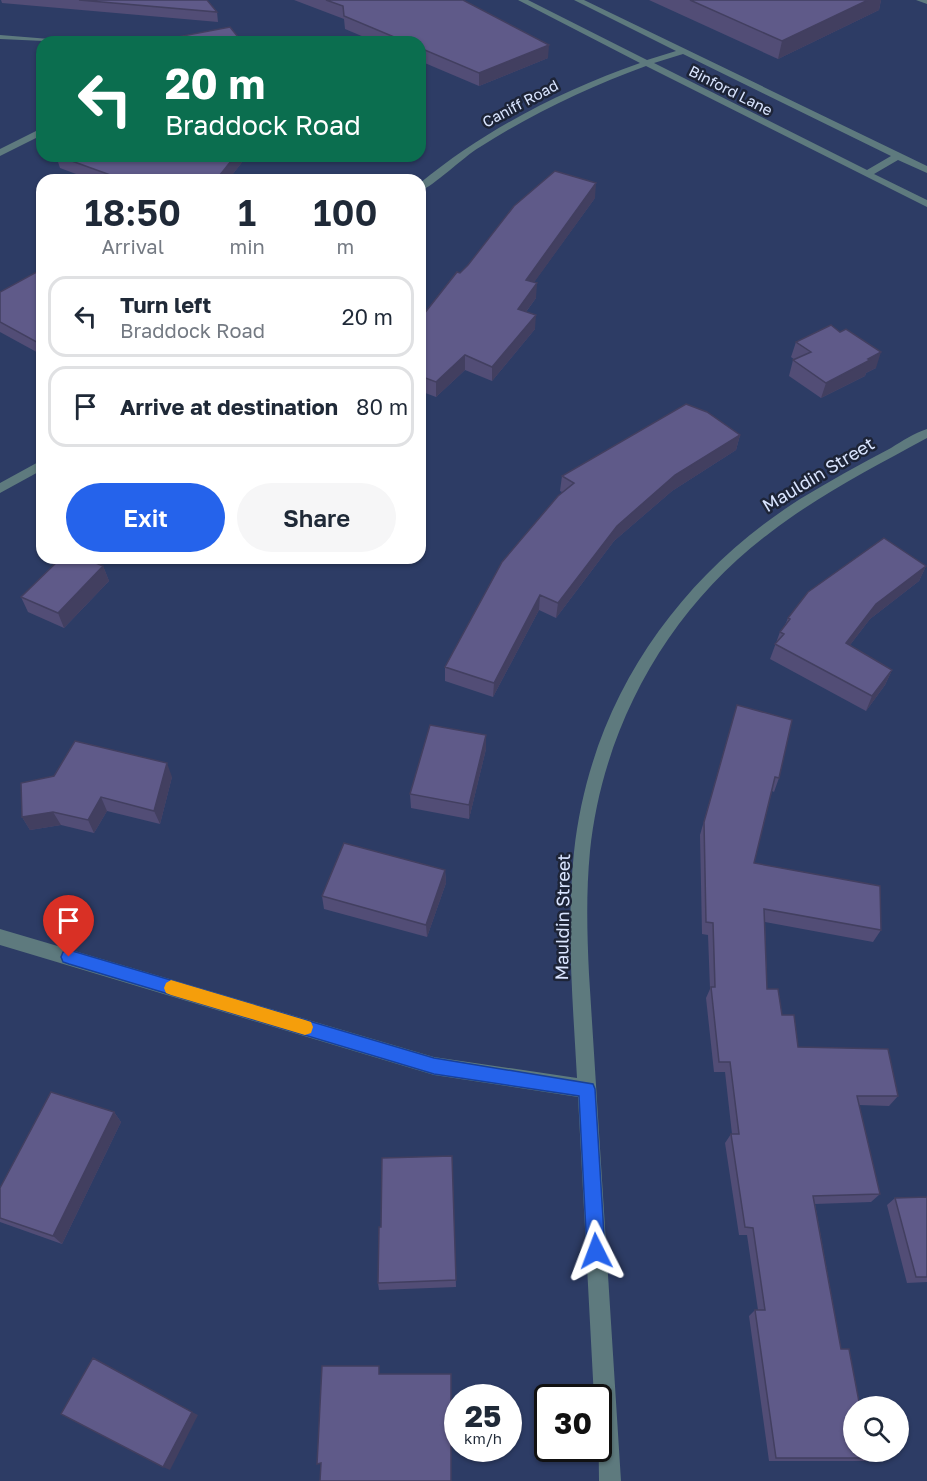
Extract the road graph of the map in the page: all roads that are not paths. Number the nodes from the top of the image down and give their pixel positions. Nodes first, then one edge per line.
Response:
1 (522, 0) edge
2 (578, 0) edge
3 (920, 0) edge
4 (927, 2) edge
5 (0, 37) edge
6 (36, 40) edge
7 (684, 51) junction
8 (646, 63) junction
9 (36, 134) edge
10 (0, 153) edge
11 (898, 156) junction
12 (927, 170) edge
13 (867, 174) junction
14 (426, 183) edge
15 (927, 204) edge
16 (927, 433) edge
17 (36, 468) edge
18 (0, 489) edge
19 (0, 937) edge
20 (587, 1089) junction
21 (610, 1481) edge

1 - 8 street, Binford Lane
2 - 7 street
3 - 4 street
5 - 6 street
7 - 8 street, Caniff Road
7 - 11 street
8 - 13 street, Binford Lane
8 - 14 street, Caniff Road
9 - 10 street
11 - 12 street
11 - 13 street
13 - 15 street, Binford Lane
16 - 20 street, Mauldin Street
17 - 18 street
19 - 20 street
20 - 21 street, Mauldin Street

